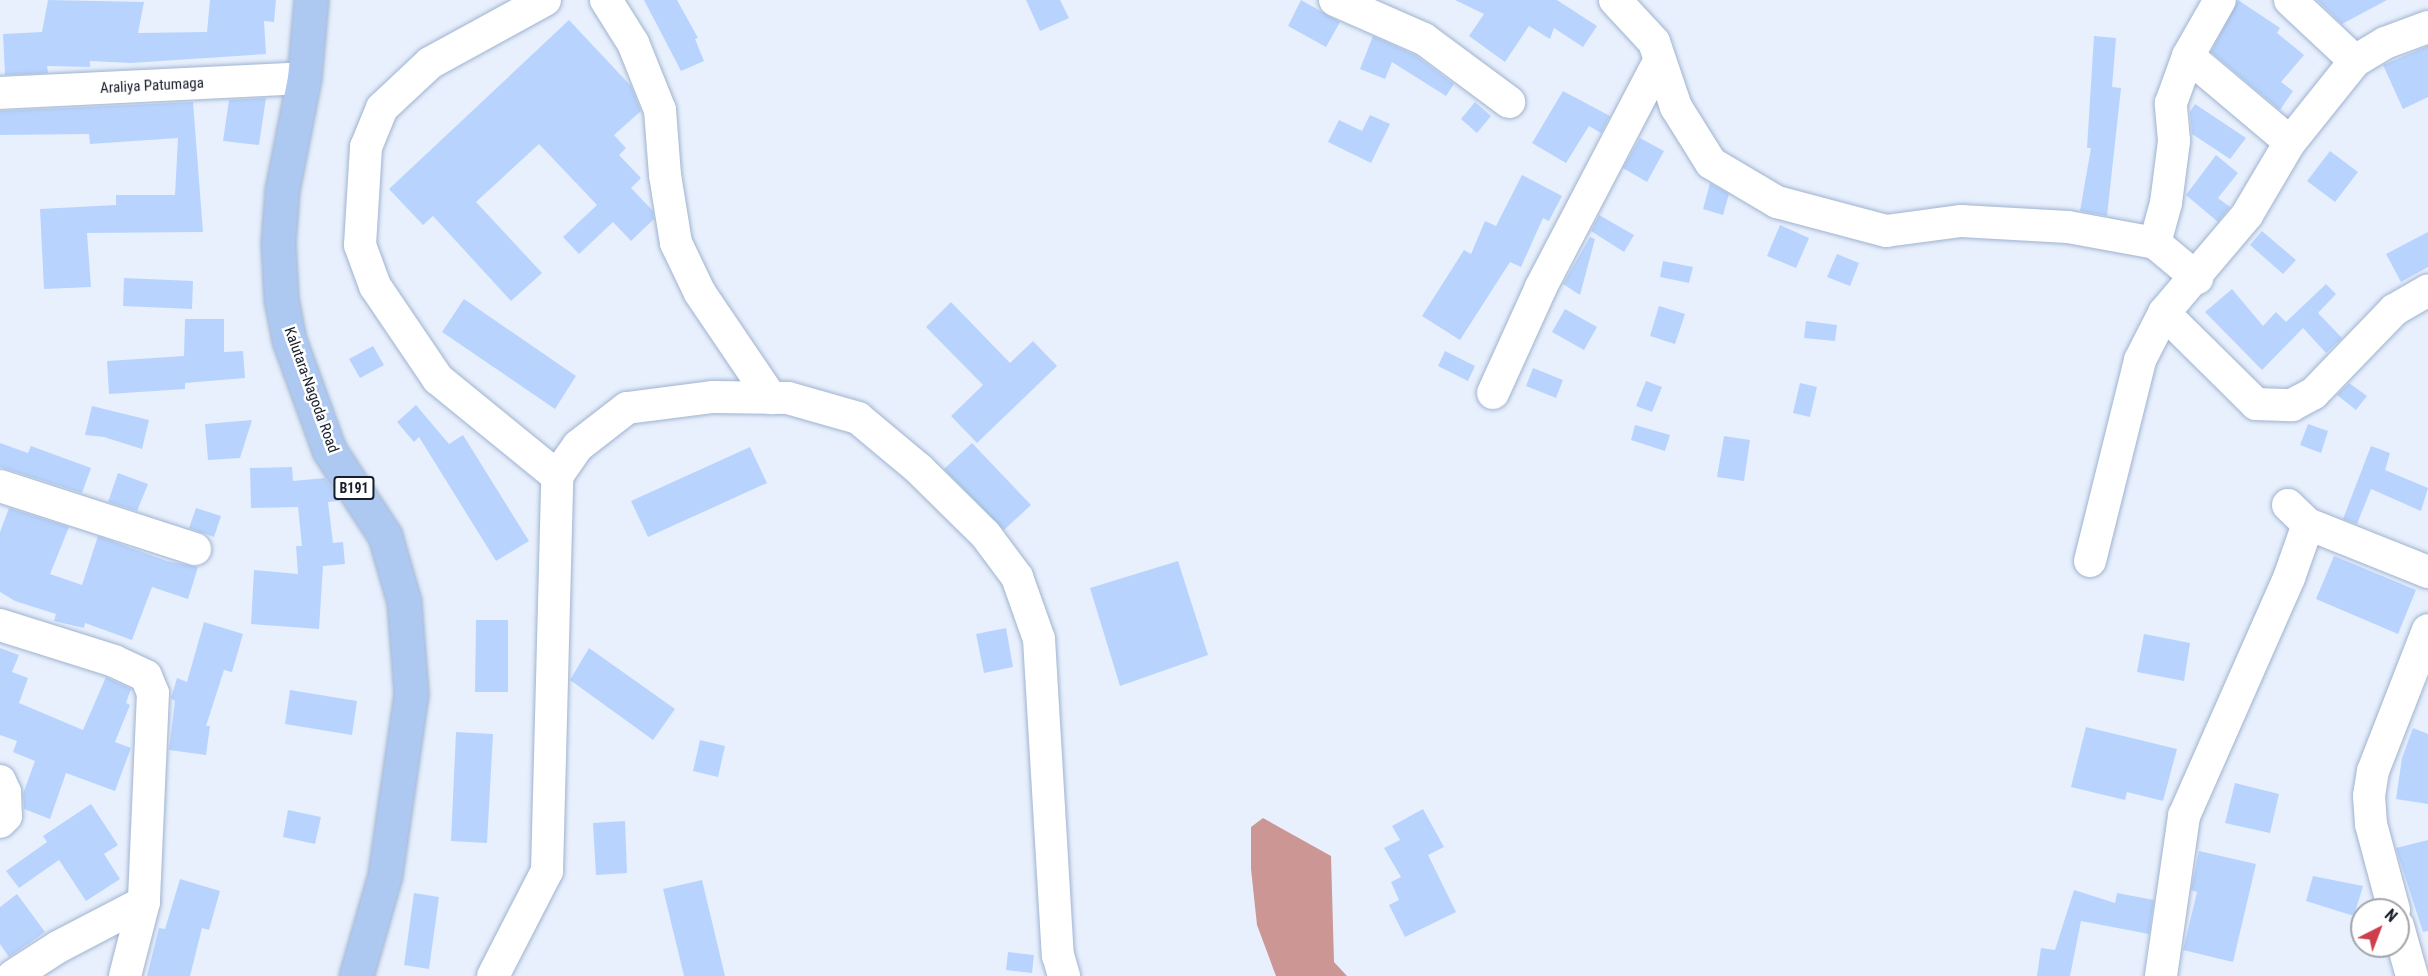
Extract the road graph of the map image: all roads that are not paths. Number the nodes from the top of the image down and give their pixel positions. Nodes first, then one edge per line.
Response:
1 (311, 0) edge
2 (545, 0) edge
3 (606, 0) edge
4 (1335, 0) edge
5 (1615, 0) edge
6 (2220, 0) edge
7 (2290, 0) edge
8 (2428, 27) edge
9 (2188, 56) junction
10 (2355, 62) junction
11 (1658, 63) junction
12 (304, 78) junction
13 (0, 93) edge
14 (1509, 102) dead end
15 (2290, 142) junction
16 (2155, 243) junction
17 (2197, 278) junction
18 (2428, 290) edge
19 (2164, 313) junction
20 (1493, 393) dead end
21 (771, 398) junction
22 (556, 476) junction
23 (0, 486) edge
24 (195, 549) dead end
25 (2090, 561) dead end
26 (2428, 572) edge
27 (0, 625) edge
28 (2428, 630) edge
29 (0, 781) edge
30 (0, 822) edge
31 (2391, 898) edge
32 (144, 902) junction
33 (2407, 958) edge
34 (13, 976) edge
35 (125, 976) edge
36 (356, 976) edge
37 (493, 976) edge
38 (1064, 976) edge
39 (2161, 976) edge
40 (2412, 976) edge

1 - 12 main road, Kalutara-Nagoda Road / B191
2 - 22 street
3 - 21 street
4 - 14 street
5 - 11 street
6 - 9 street
7 - 10 street
8 - 10 street
9 - 15 street
9 - 16 street
10 - 15 street
11 - 16 street
11 - 20 street
12 - 13 street, Araliya Patumaga
12 - 36 main road, Kalutara-Nagoda Road / B191
15 - 17 street
16 - 17 street
17 - 19 street
18 - 19 street
19 - 25 street
21 - 22 street
21 - 38 street
22 - 37 street
23 - 24 street
26 - 39 street
27 - 32 street
28 - 31 street
29 - 30 street
32 - 34 street
32 - 35 street
33 - 40 street

